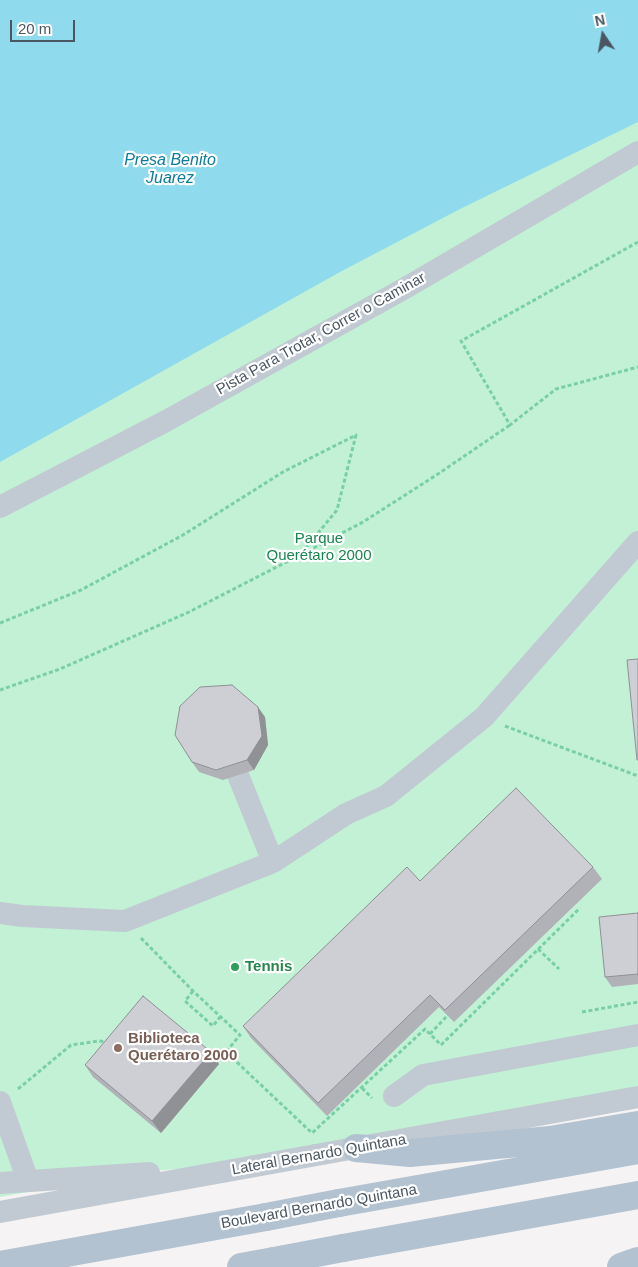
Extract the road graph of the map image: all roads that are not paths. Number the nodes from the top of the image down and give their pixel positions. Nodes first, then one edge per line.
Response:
1 (638, 152) edge
2 (0, 507) edge
3 (638, 542) edge
4 (238, 775) edge
5 (273, 862) junction
6 (0, 913) edge
7 (638, 1035) edge
8 (394, 1096) dead end
9 (638, 1097) edge
10 (0, 1102) edge
11 (638, 1125) edge
12 (356, 1148) junction
13 (638, 1150) edge
14 (264, 1165) junction
15 (28, 1181) junction
16 (0, 1183) edge
17 (638, 1194) edge
18 (0, 1212) edge
19 (638, 1261) edge
20 (0, 1265) edge
21 (241, 1267) edge
22 (621, 1267) edge

1 - 2 street, Pista Para Trotar, Correr o Caminar
3 - 5 street
4 - 5 street
5 - 6 street
7 - 8 street
9 - 12 street, Lateral Bernardo Quintana
10 - 15 street
11 - 12 main road
12 - 14 street, Lateral Bernardo Quintana
13 - 20 main road, Boulevard Bernardo Quintana, bridge
14 - 15 street
14 - 18 street, Lateral Bernardo Quintana
15 - 16 street
17 - 21 main road, bridge
19 - 22 main road

